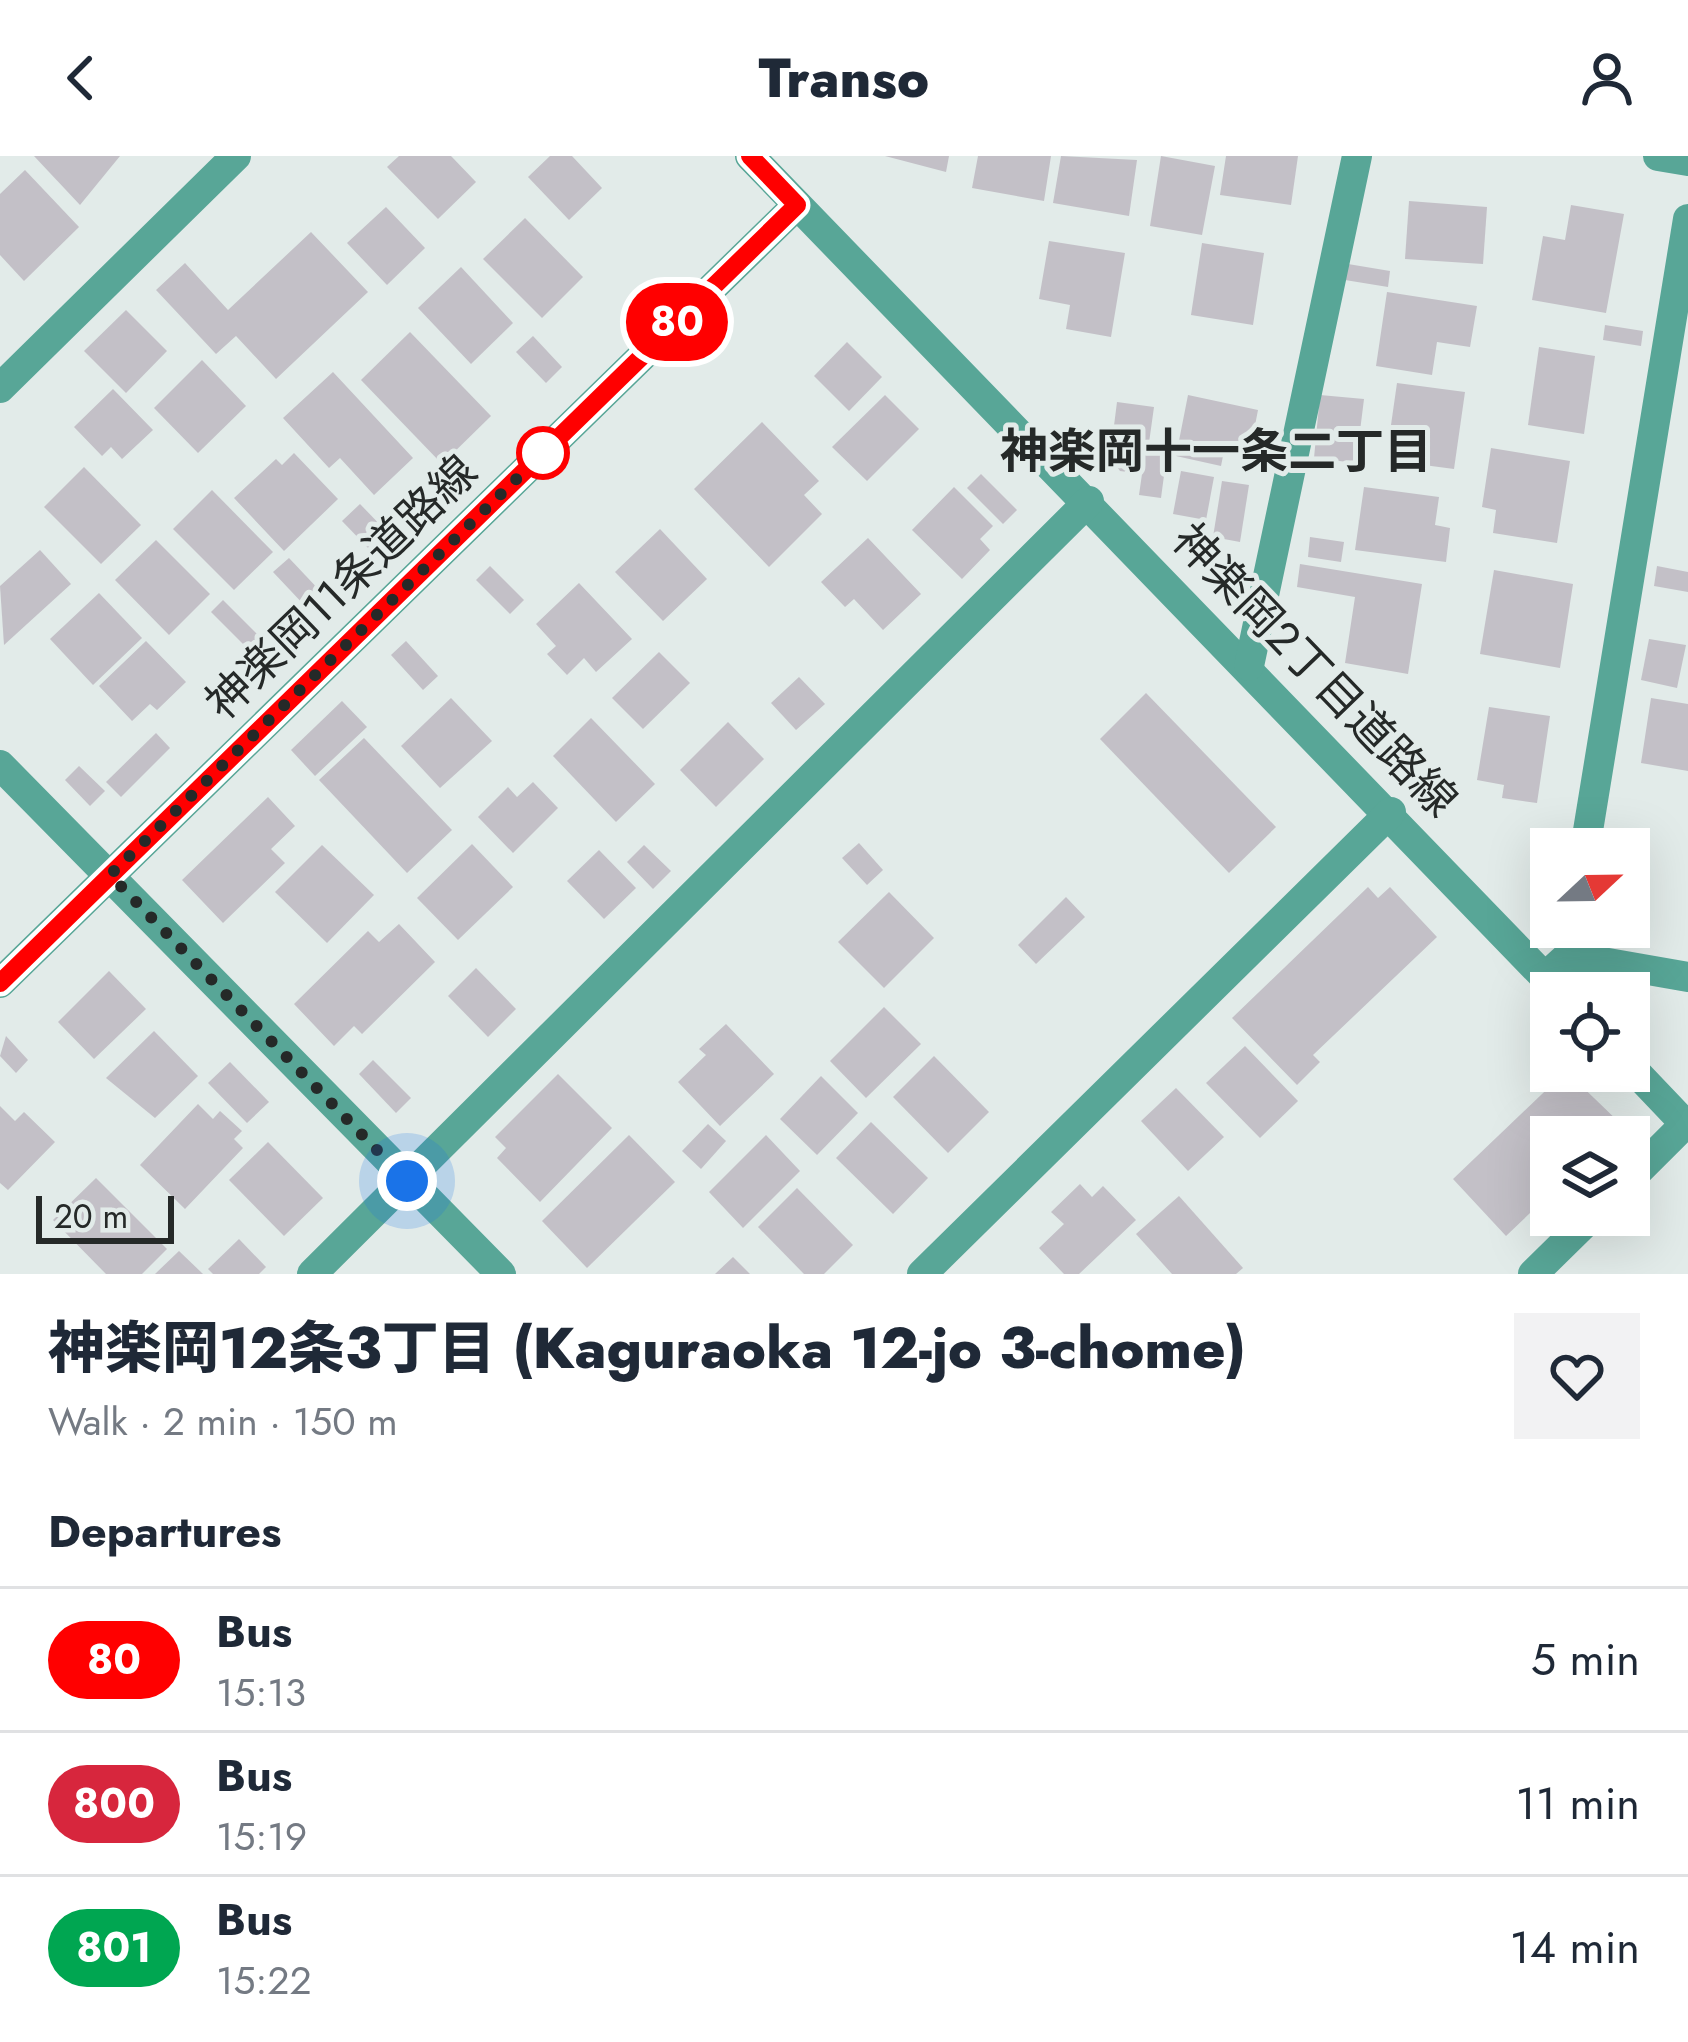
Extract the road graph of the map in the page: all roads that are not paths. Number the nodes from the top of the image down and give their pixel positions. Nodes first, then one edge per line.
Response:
1 (236, 156) edge
2 (750, 156) edge
3 (1357, 156) edge
4 (1658, 156) edge
5 (1688, 161) edge
6 (797, 205) junction
7 (1688, 219) edge
8 (0, 388) edge
9 (1089, 500) junction
10 (1250, 666) junction
11 (0, 765) edge
12 (1391, 812) junction
13 (1589, 828) edge
14 (110, 875) junction
15 (1562, 963) edge
16 (1688, 977) edge
17 (0, 983) edge
18 (1650, 1087) edge
19 (1687, 1126) edge
20 (1650, 1160) edge
21 (407, 1181) junction
22 (1572, 1236) edge
23 (312, 1274) edge
24 (501, 1274) edge
25 (922, 1274) edge
26 (1533, 1274) edge

1 - 8 street
2 - 6 street, 神楽岡2丁目道路線
3 - 10 street
4 - 5 street
6 - 9 street, 神楽岡2丁目道路線
6 - 14 street, 神楽岡11条道路線
7 - 13 street
9 - 10 street, 神楽岡2丁目道路線
9 - 21 street
10 - 12 street, 神楽岡2丁目道路線
11 - 14 street
12 - 15 street, 神楽岡2丁目道路線
12 - 25 street
14 - 17 street, 神楽岡11条道路線
14 - 21 street
15 - 16 street
18 - 19 street
19 - 20 street
21 - 23 street
21 - 24 street
22 - 26 street

